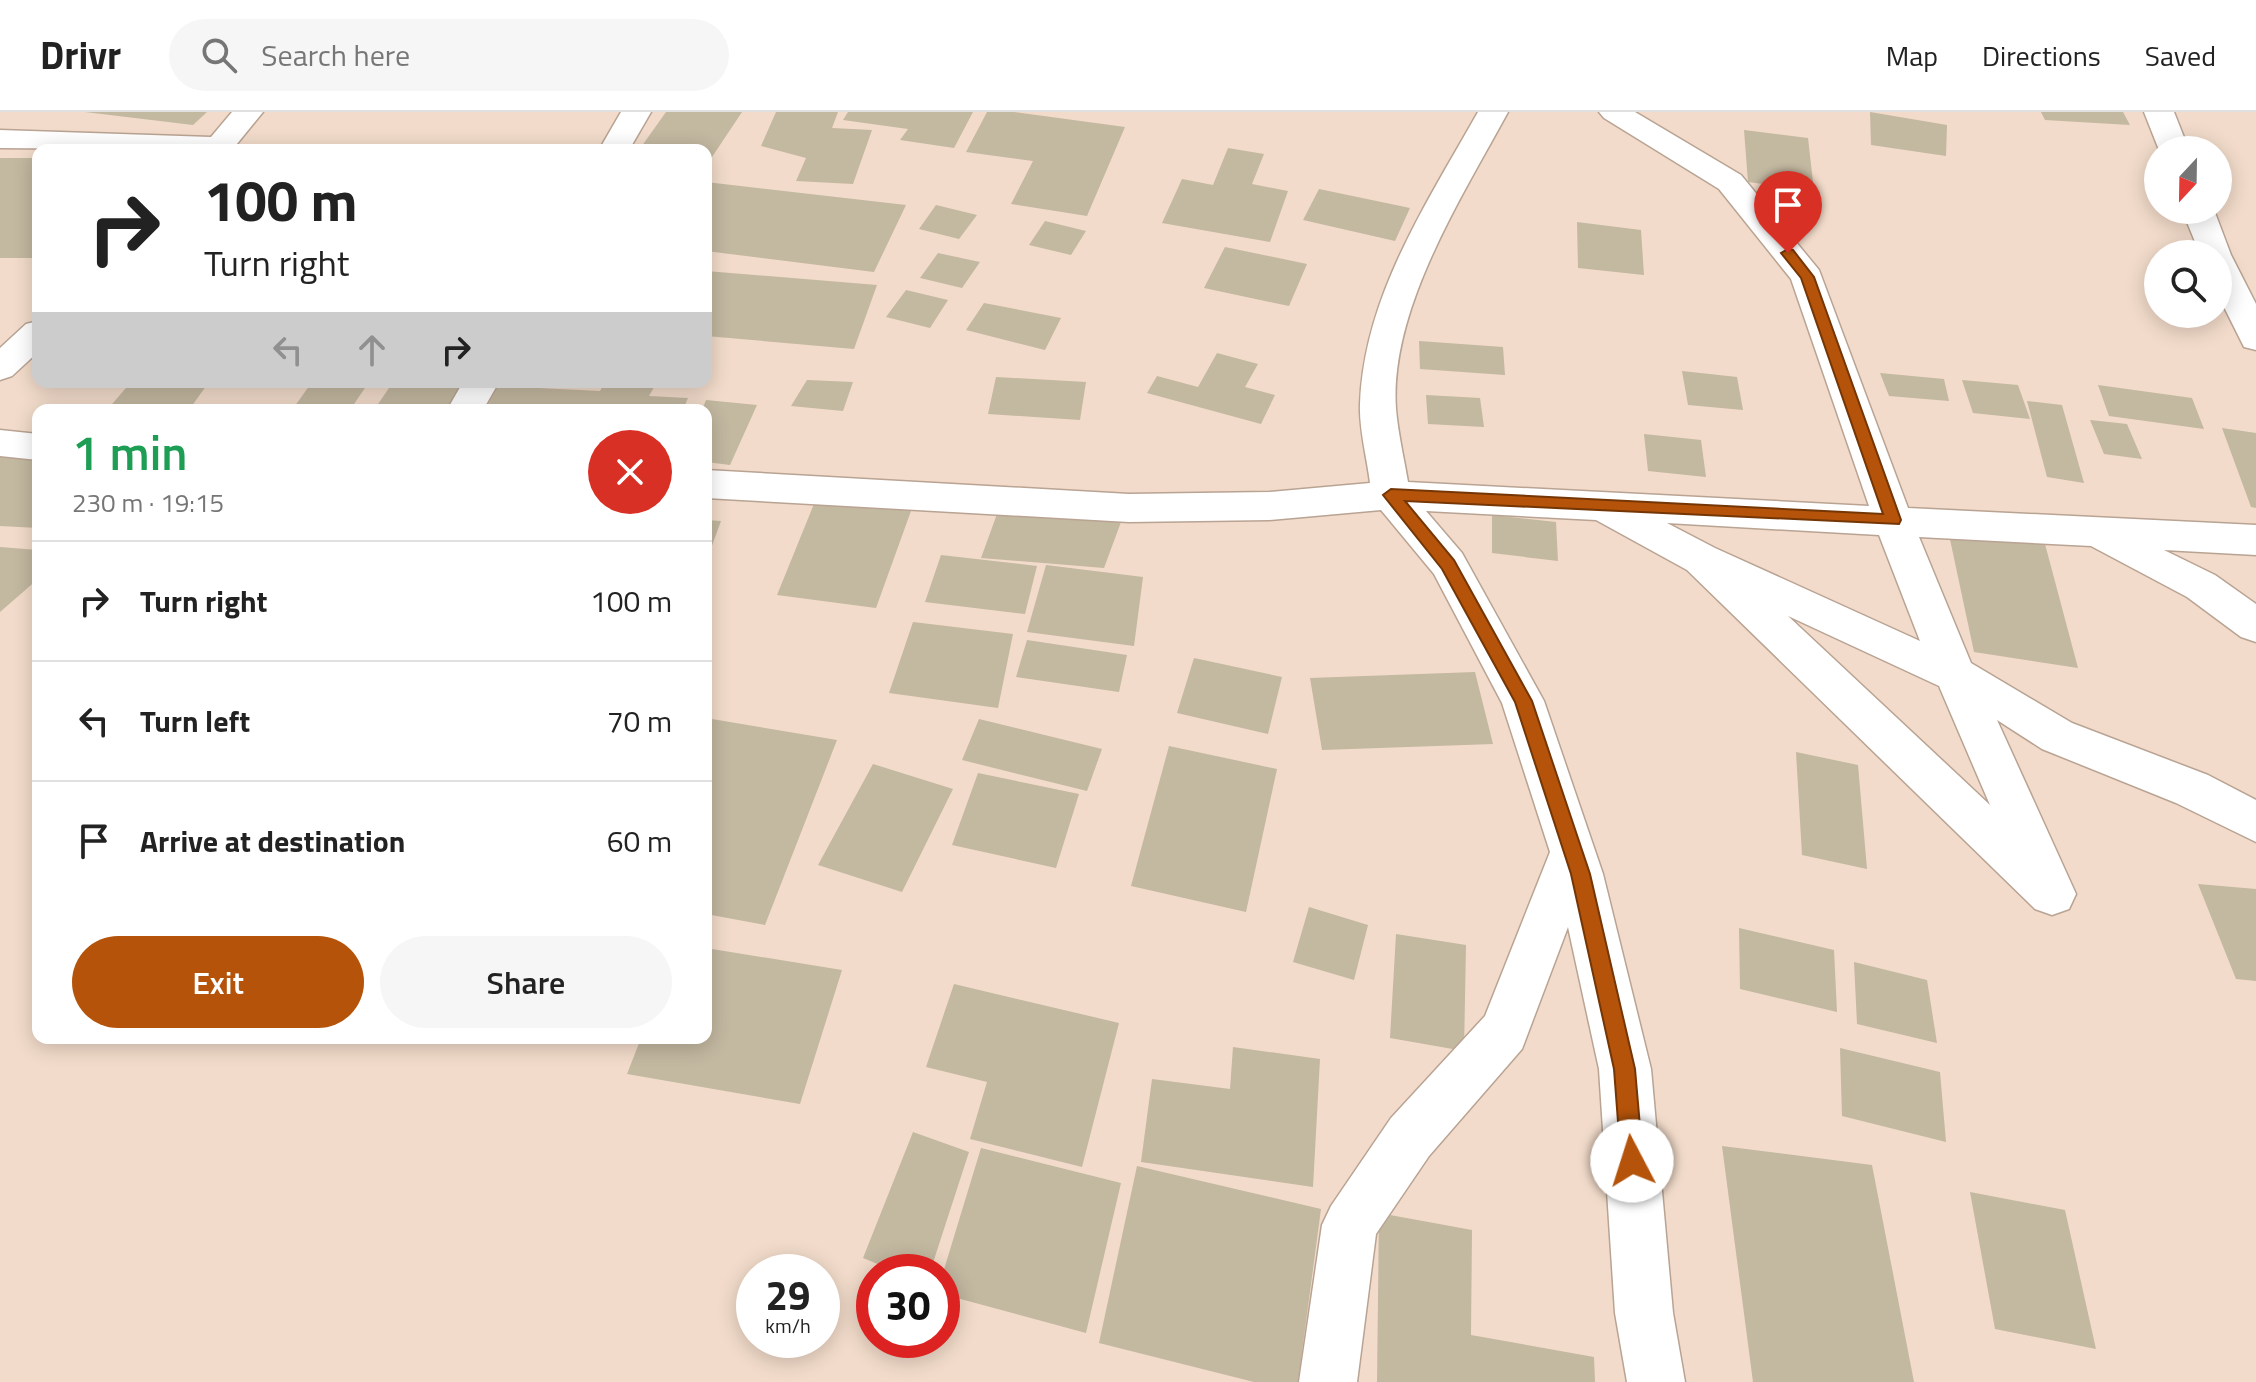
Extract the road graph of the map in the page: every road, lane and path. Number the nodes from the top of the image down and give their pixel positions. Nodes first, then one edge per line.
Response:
1 (249, 112) edge
2 (636, 112) edge
3 (1493, 112) edge
4 (1614, 112) edge
5 (2159, 112) edge
6 (2168, 136) edge
7 (0, 139) edge
8 (121, 144) edge
9 (221, 144) edge
10 (617, 144) edge
11 (2232, 289) edge
12 (32, 338) edge
13 (2256, 339) edge
14 (0, 368) edge
15 (0, 443) edge
16 (32, 446) edge
17 (712, 484) edge
18 (1391, 495) junction
19 (1597, 505) junction
20 (1893, 520) junction
21 (2090, 531) junction
22 (2256, 540) edge
23 (1701, 559) junction
24 (2256, 626) edge
25 (1955, 675) junction
26 (2256, 822) edge
27 (1573, 852) junction
28 (1328, 1382) edge
29 (1656, 1382) edge

1 - 9 street
2 - 10 street
3 - 18 street
4 - 20 street
5 - 6 street
7 - 8 street
11 - 13 street
12 - 14 street
15 - 16 street
17 - 18 street
18 - 19 street
18 - 27 street
19 - 20 street
19 - 23 street
20 - 21 street
20 - 25 street
21 - 22 street
21 - 24 street
23 - 25 street
23 - 25 street
25 - 26 street
27 - 28 street
27 - 29 street

